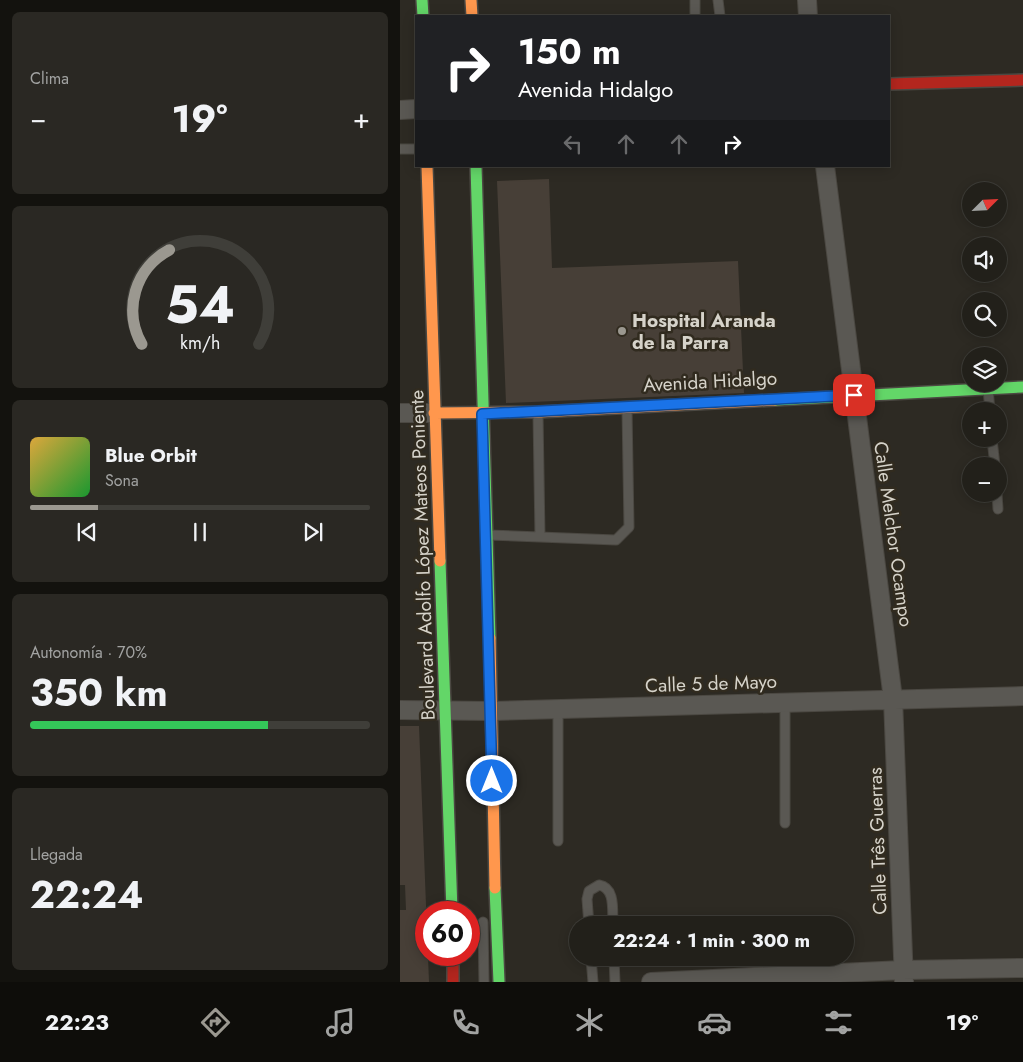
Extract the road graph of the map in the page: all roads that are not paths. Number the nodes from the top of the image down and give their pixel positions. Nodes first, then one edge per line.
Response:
1 (422, 0) edge
2 (472, 0) edge
3 (695, 0) edge
4 (718, 0) edge
5 (806, 0) edge
6 (423, 15) edge
7 (472, 15) edge
8 (696, 15) edge
9 (720, 15) edge
10 (808, 15) edge
11 (1023, 80) edge
12 (890, 84) edge
13 (415, 109) edge
14 (400, 110) edge
15 (400, 149) edge
16 (415, 149) edge
17 (427, 167) edge
18 (476, 167) edge
19 (826, 167) edge
20 (1007, 387) edge
21 (1023, 387) edge
22 (962, 389) edge
23 (854, 395) junction
24 (627, 406) junction
25 (441, 410) junction
26 (538, 412) junction
27 (400, 413) edge
28 (482, 414) junction
29 (446, 443) dead end
30 (998, 502) edge
31 (998, 510) dead end
32 (486, 534) junction
33 (540, 537) junction
34 (1023, 696) edge
35 (893, 699) junction
36 (785, 702) junction
37 (558, 709) junction
38 (400, 710) edge
39 (484, 710) junction
40 (453, 711) junction
41 (458, 788) dead end
42 (785, 822) dead end
43 (558, 841) dead end
44 (452, 901) edge
45 (461, 901) edge
46 (483, 914) dead end
47 (588, 916) edge
48 (612, 916) edge
49 (453, 966) edge
50 (462, 966) edge
51 (592, 966) edge
52 (614, 966) edge
53 (1023, 968) edge
54 (904, 976) edge
55 (770, 979) edge
56 (453, 982) edge
57 (463, 982) edge
58 (484, 982) edge
59 (499, 982) edge
60 (593, 982) edge
61 (615, 982) edge
62 (651, 982) edge

1 - 6 main road
2 - 7 main road
3 - 8 lane
4 - 9 lane
5 - 10 street
11 - 12 main road
13 - 14 street
15 - 16 lane
17 - 25 main road, Boulevard Adolfo López Mateos Poniente
18 - 28 main road
19 - 23 street, Calle Melchor Ocampo
20 - 21 main road, Avenida Hidalgo
22 - 23 main road, Avenida Hidalgo
23 - 24 main road, Avenida Hidalgo
23 - 35 street, Calle Melchor Ocampo
24 - 26 main road, Avenida Hidalgo
24 - 33 lane
25 - 27 street, Avenida Hidalgo
25 - 28 main road, Avenida Hidalgo
25 - 29 lane
25 - 40 main road, Boulevard Adolfo López Mateos Poniente
26 - 28 main road, Avenida Hidalgo
26 - 33 lane
28 - 32 main road
30 - 31 lane
32 - 33 lane
32 - 39 main road
34 - 35 street, Calle 5 de Mayo
35 - 36 street, Calle 5 de Mayo
35 - 54 street, Calle Três Guerras
36 - 37 street, Calle 5 de Mayo
36 - 42 lane
37 - 39 street, Calle 5 de Mayo
37 - 43 lane
38 - 40 street, Calle 5 de Mayo
39 - 40 street, Calle 5 de Mayo
39 - 59 main road
40 - 44 main road, Boulevard Adolfo López Mateos Poniente
41 - 45 lane
46 - 58 lane
47 - 48 lane
49 - 56 main road
50 - 57 lane
51 - 60 lane
52 - 61 lane
53 - 54 street
54 - 55 street
55 - 62 street

